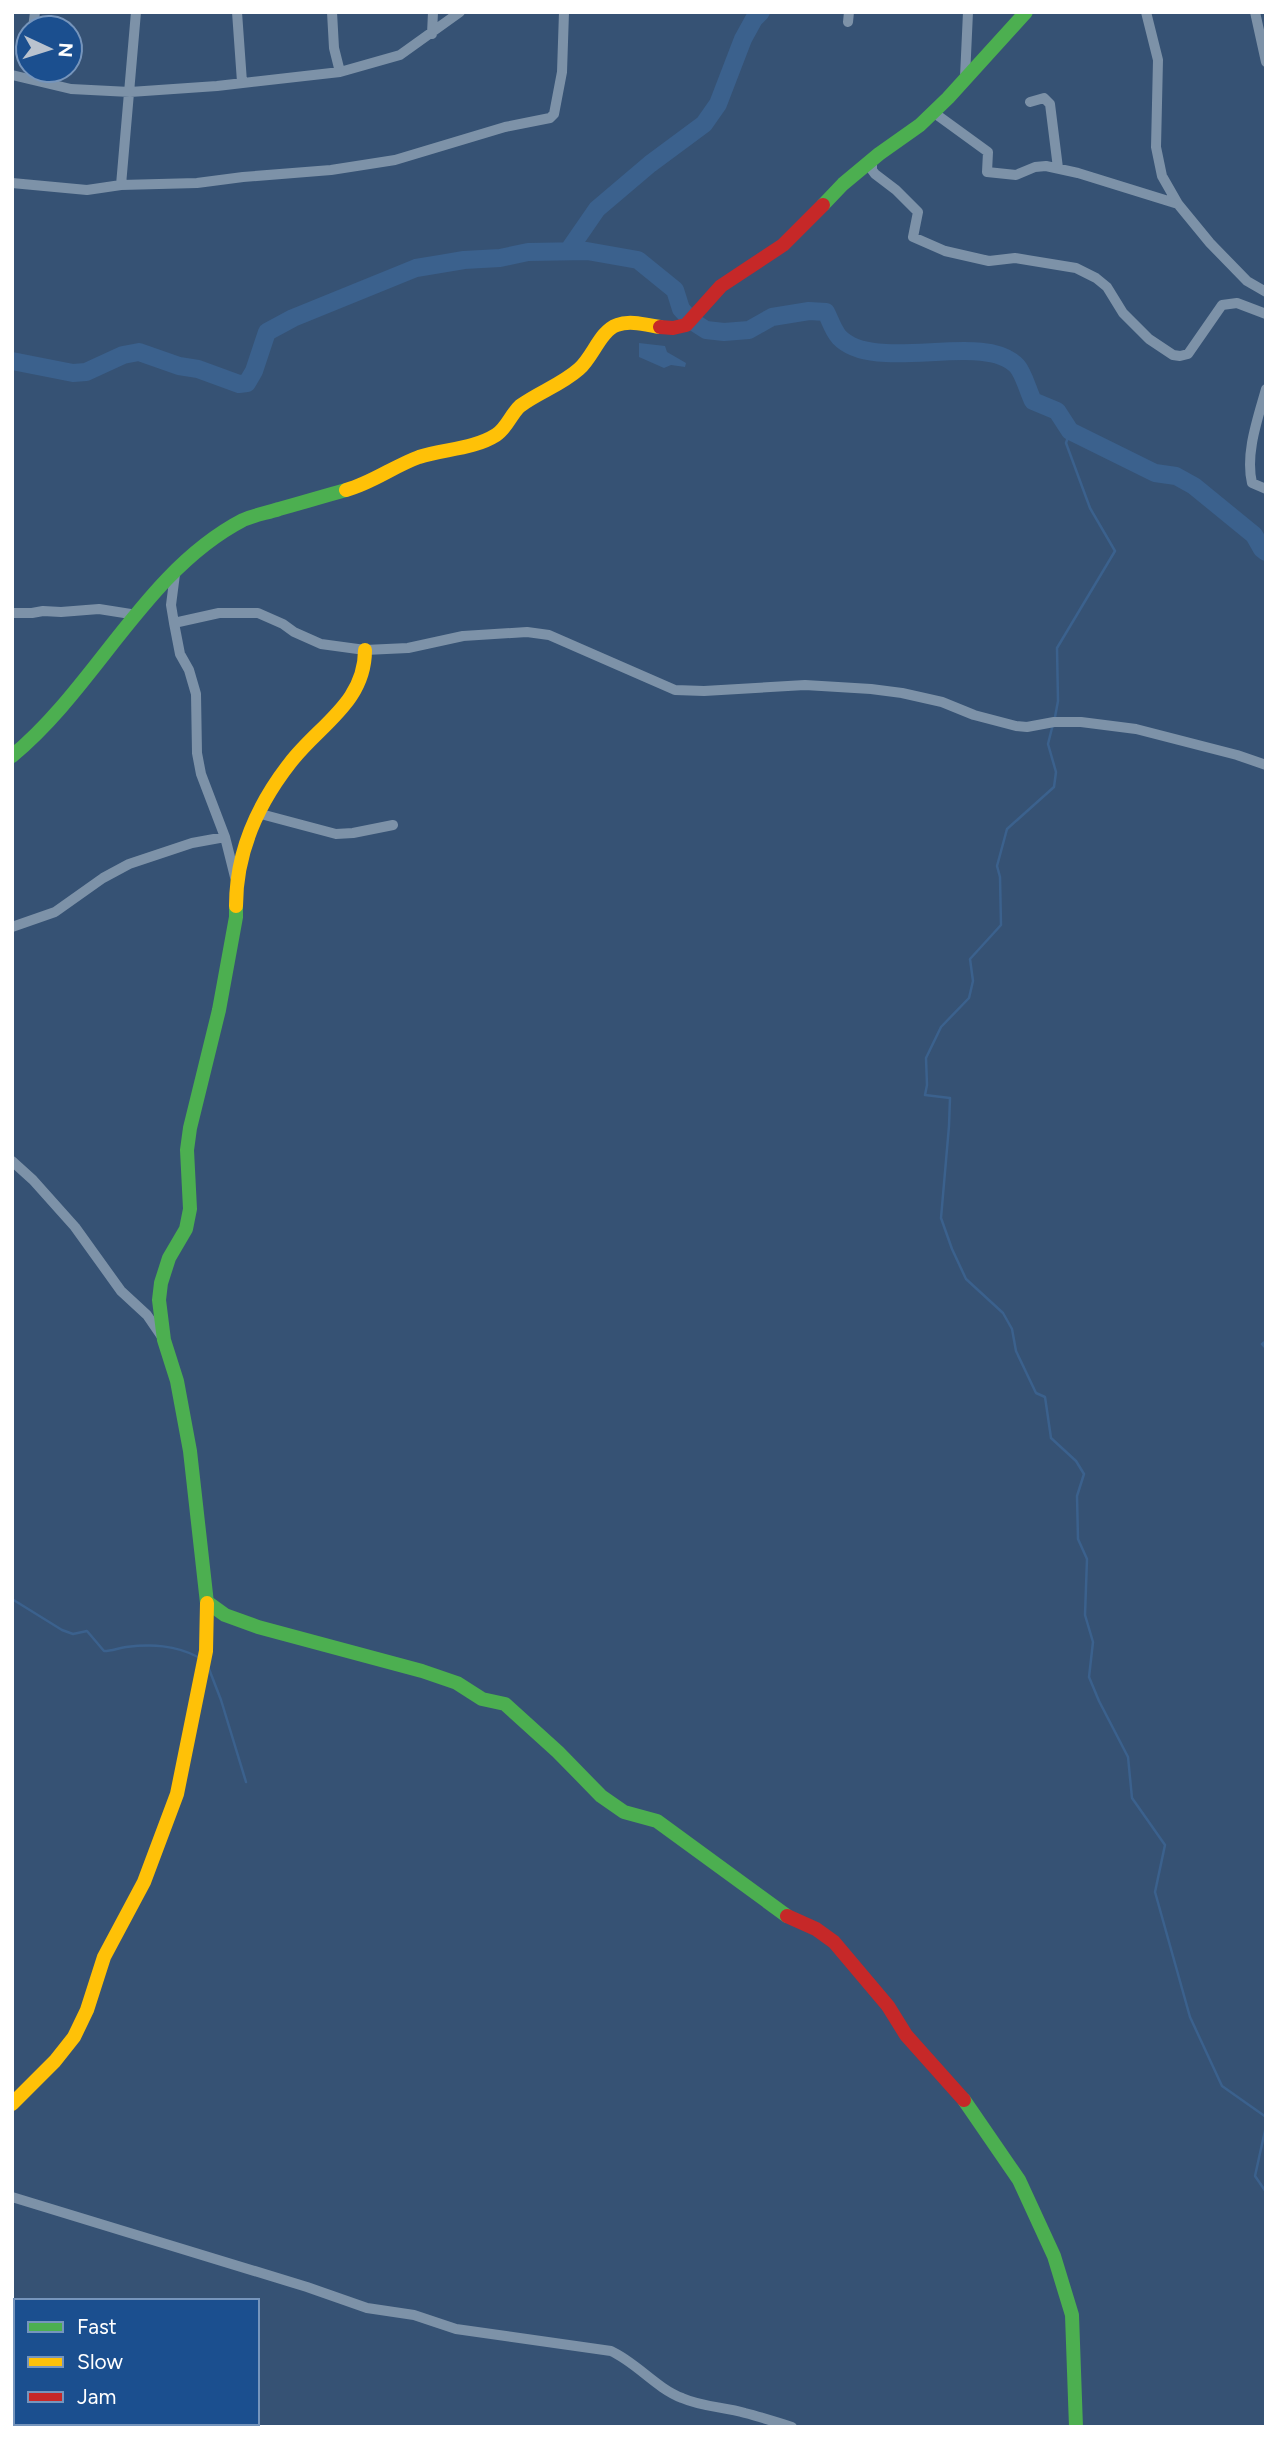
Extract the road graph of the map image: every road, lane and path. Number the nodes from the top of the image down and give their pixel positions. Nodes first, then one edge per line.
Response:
1 (136, 12) edge
2 (237, 12) edge
3 (332, 12) edge
4 (433, 12) edge
5 (460, 12) edge
6 (564, 12) edge
7 (968, 12) edge
8 (1026, 12) edge
9 (1146, 12) edge
10 (1255, 12) edge
11 (432, 34) junction
12 (1266, 62) edge
13 (340, 72) junction
14 (965, 77) junction
15 (242, 82) junction
16 (56, 84) edge
17 (130, 92) junction
18 (1030, 102) dead end
19 (933, 113) junction
20 (872, 160) junction
21 (1058, 168) junction
22 (12, 183) edge
23 (121, 185) junction
24 (1178, 204) junction
25 (1266, 292) edge
26 (1266, 314) edge
27 (1266, 389) edge
28 (1266, 488) edge
29 (176, 570) junction
30 (12, 613) edge
31 (137, 615) junction
32 (173, 623) junction
33 (365, 650) junction
34 (12, 756) edge
35 (1266, 765) edge
36 (257, 813) junction
37 (393, 825) dead end
38 (225, 837) junction
39 (236, 884) junction
40 (12, 927) edge
41 (12, 1161) edge
42 (164, 1340) junction
43 (207, 1602) junction
44 (12, 2105) edge
45 (12, 2197) edge
46 (792, 2427) edge
47 (1076, 2427) edge

1 - 17 street
2 - 15 street
3 - 13 street
4 - 11 street
5 - 11 street
6 - 23 street
7 - 14 street
8 - 14 main road
9 - 24 street
10 - 12 street
11 - 13 street
13 - 15 street
14 - 19 main road
15 - 17 street
16 - 17 street
17 - 23 street
18 - 21 street
19 - 20 main road
19 - 21 street
20 - 26 street
20 - 29 main road
21 - 24 street
22 - 23 street
24 - 25 street
27 - 28 street
29 - 31 main road
29 - 32 street
30 - 31 street
31 - 34 main road
32 - 33 street
32 - 38 street
33 - 35 street
33 - 36 main road
36 - 37 street
36 - 39 main road
38 - 39 street
38 - 40 street
39 - 42 main road
41 - 42 street
42 - 43 main road
43 - 44 main road
43 - 47 main road
45 - 46 street

